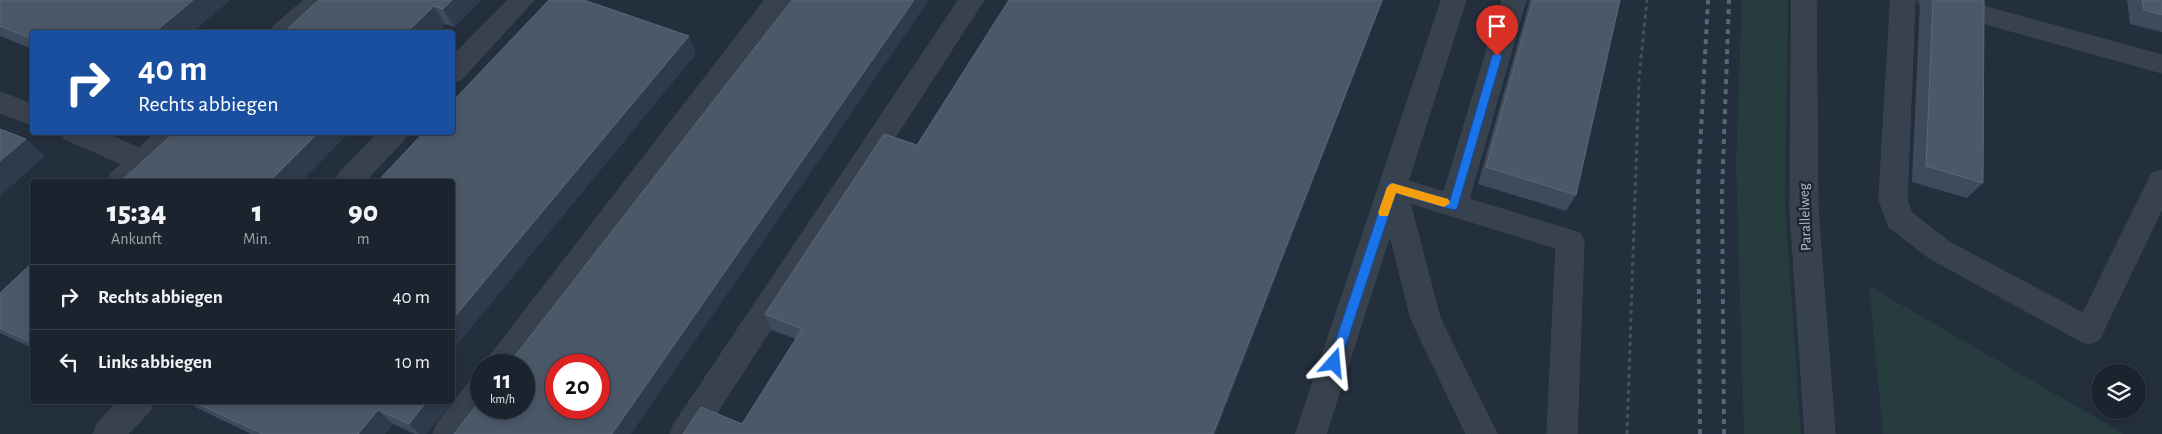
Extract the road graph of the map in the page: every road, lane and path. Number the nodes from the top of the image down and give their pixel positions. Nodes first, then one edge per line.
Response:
1 (319, 0) edge
2 (522, 0) edge
3 (778, 0) edge
4 (972, 0) edge
5 (1454, 0) edge
6 (1514, 0) edge
7 (1647, 0) edge
8 (1804, 0) edge
9 (1903, 0) edge
10 (1929, 0) edge
11 (285, 30) edge
12 (2162, 64) edge
13 (455, 70) edge
14 (0, 102) edge
15 (30, 114) edge
16 (81, 135) edge
17 (171, 135) edge
18 (393, 135) edge
19 (143, 161) junction
20 (123, 179) edge
21 (351, 179) edge
22 (2162, 181) edge
23 (1392, 187) junction
24 (1454, 205) junction
25 (509, 354) edge
26 (136, 404) edge
27 (470, 405) edge
28 (108, 434) edge
29 (448, 434) edge
30 (685, 434) edge
31 (1311, 434) edge
32 (1482, 434) edge
33 (1562, 434) edge
34 (1627, 434) edge
35 (1820, 434) edge

1 - 11 street
2 - 13 street
3 - 25 street
4 - 30 street
5 - 23 street
6 - 24 street
7 - 34 path
8 - 35 street, Parallelweg
9 - 22 street
10 - 12 street
14 - 15 street
16 - 19 street
17 - 19 street
18 - 21 street
19 - 20 street
23 - 24 street
23 - 31 street
23 - 32 street
24 - 33 street
26 - 28 street
27 - 29 street

